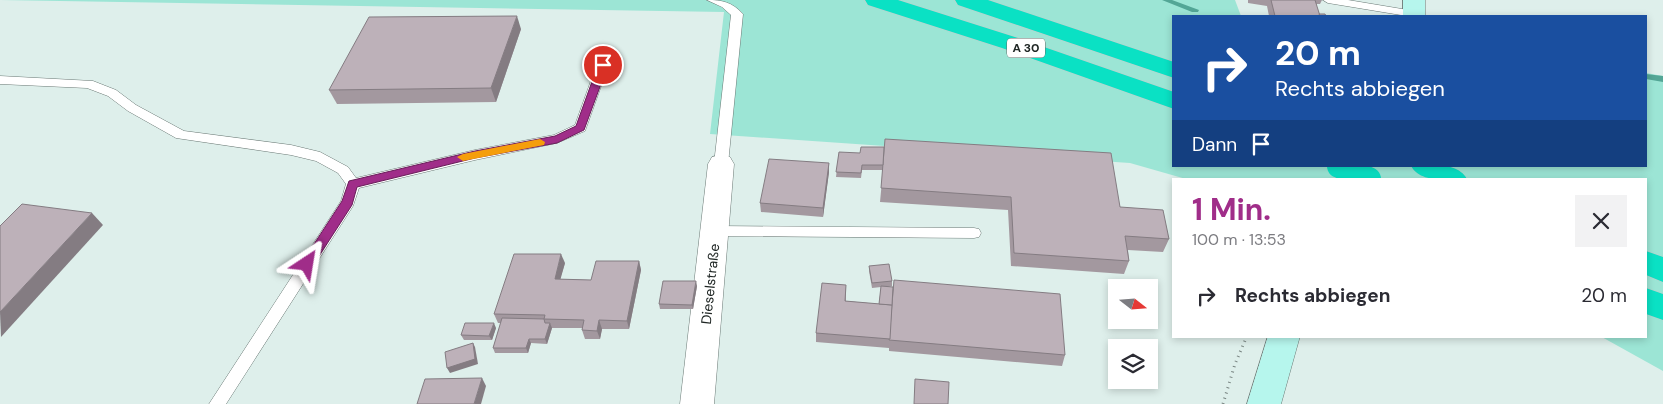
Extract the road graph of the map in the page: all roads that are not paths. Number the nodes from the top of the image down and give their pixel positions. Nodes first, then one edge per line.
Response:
1 (712, 0) edge
2 (876, 0) edge
3 (966, 0) edge
4 (1328, 0) edge
5 (1414, 10) edge
6 (608, 50) dead end
7 (1172, 69) edge
8 (0, 80) edge
9 (1172, 100) edge
10 (721, 164) joint
11 (1341, 167) edge
12 (1368, 178) edge
13 (353, 184) junction
14 (715, 231) junction
15 (974, 232) dead end
16 (1647, 262) edge
17 (1663, 270) edge
18 (1647, 300) edge
19 (1663, 308) edge
20 (1283, 338) edge
21 (217, 404) edge
22 (697, 404) edge
23 (1264, 404) edge

1 - 10 lane
2 - 9 highway, A 30
3 - 7 highway, A 30
4 - 5 lane
6 - 13 lane
8 - 13 lane
10 - 14 street, Dieselstraße
11 - 12 highway, bridge
13 - 21 lane
14 - 15 lane
14 - 22 street, Dieselstraße
16 - 17 highway
18 - 19 highway
20 - 23 main road

